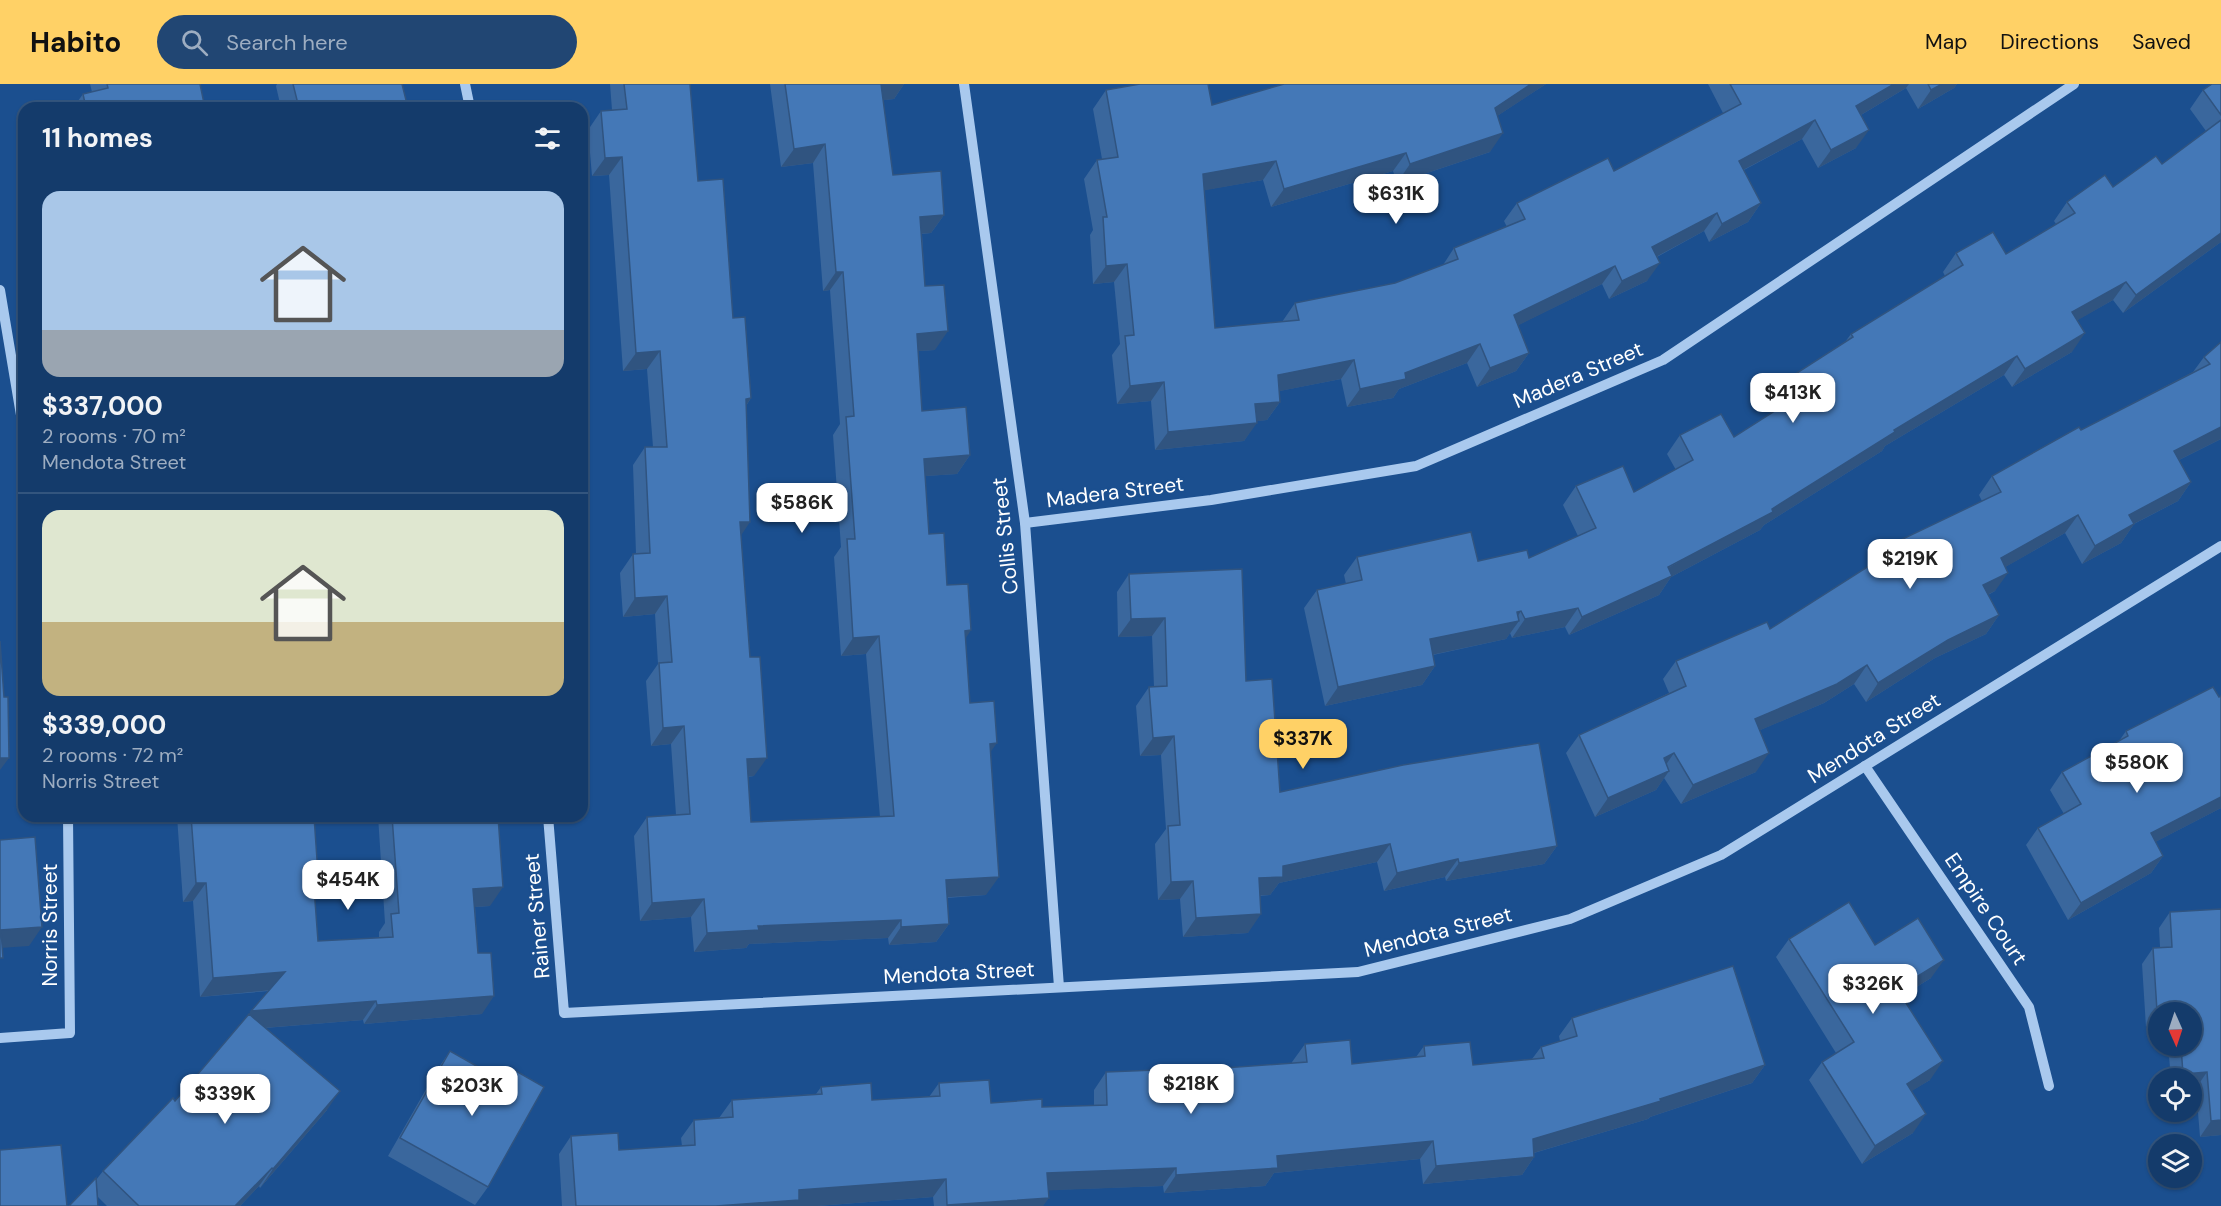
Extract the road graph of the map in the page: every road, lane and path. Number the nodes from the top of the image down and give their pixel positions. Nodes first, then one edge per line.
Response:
1 (465, 84) edge
2 (964, 84) edge
3 (2074, 84) edge
4 (469, 102) edge
5 (0, 290) edge
6 (18, 397) edge
7 (1025, 523) junction
8 (2221, 546) edge
9 (1865, 766) junction
10 (68, 822) edge
11 (548, 822) edge
12 (1059, 987) junction
13 (564, 1013) joint
14 (0, 1038) edge
15 (2049, 1086) dead end

1 - 4 street
2 - 7 street, Collis Street
3 - 7 street, Madera Street
5 - 6 street
7 - 12 street, Collis Street
8 - 9 street, Mendota Street
9 - 12 street, Mendota Street
9 - 15 street, Empire Court
10 - 14 street, Norris Street
11 - 13 street, Rainer Street
12 - 13 street, Mendota Street

